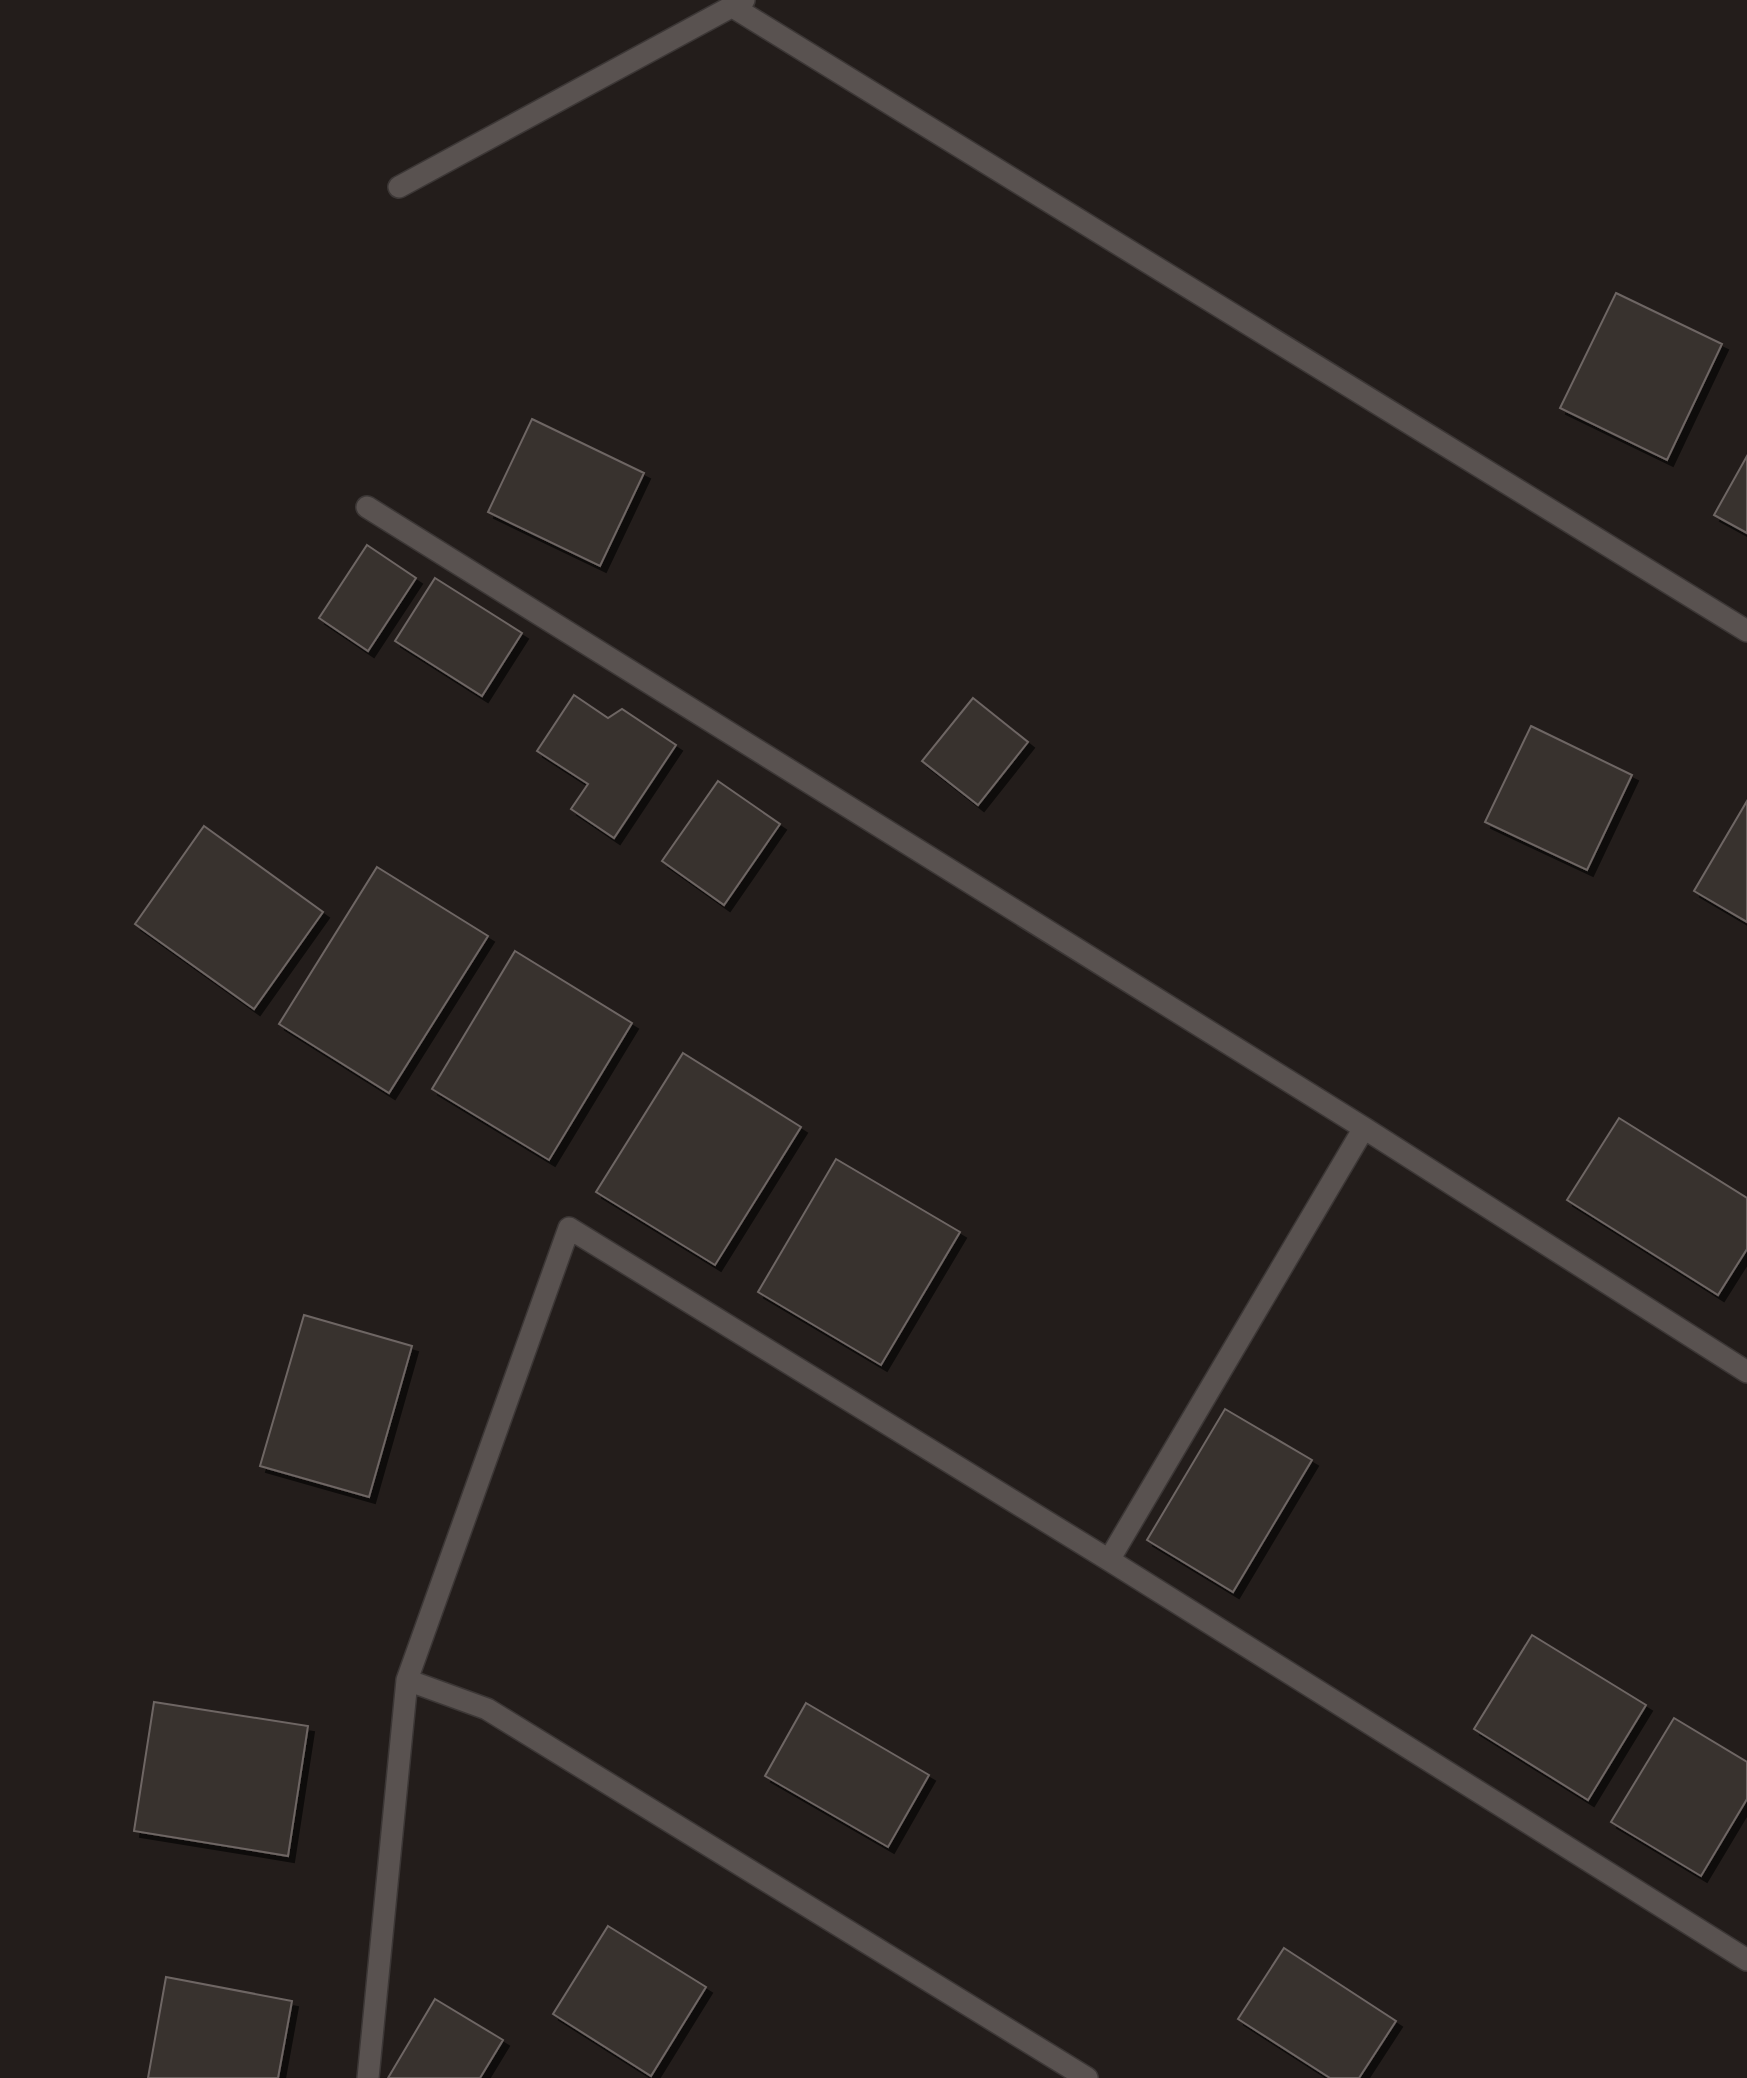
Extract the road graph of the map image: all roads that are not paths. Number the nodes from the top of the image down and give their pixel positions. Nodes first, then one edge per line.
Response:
1 (738, 3) edge
2 (399, 187) dead end
3 (367, 507) dead end
4 (1747, 631) edge
5 (1364, 1128) junction
6 (1747, 1372) edge
7 (1109, 1560) junction
8 (407, 1680) junction
9 (1747, 1960) edge
10 (368, 2078) edge
11 (1087, 2078) edge

1 - 2 street
1 - 4 street
3 - 5 street
5 - 6 street
5 - 7 street
7 - 8 street
7 - 9 street
8 - 10 street
8 - 11 street

